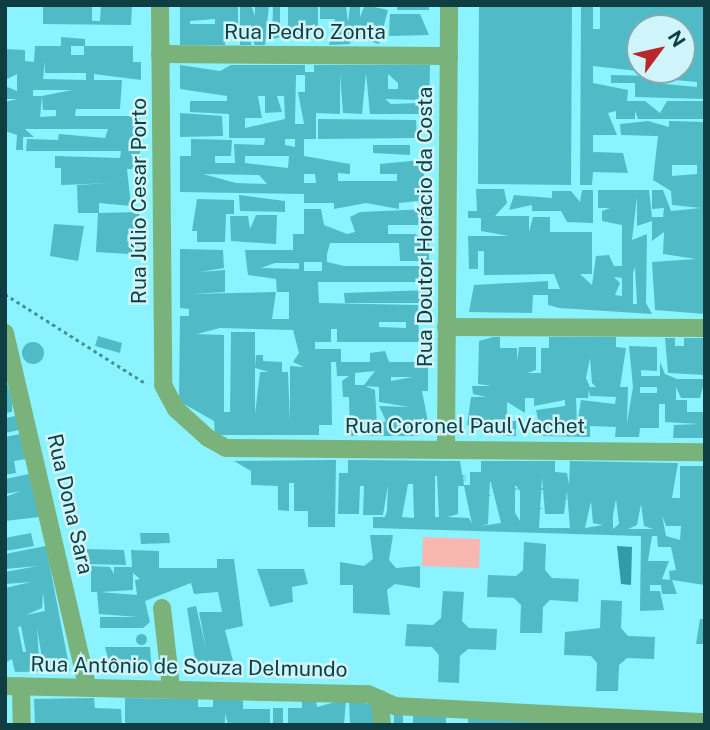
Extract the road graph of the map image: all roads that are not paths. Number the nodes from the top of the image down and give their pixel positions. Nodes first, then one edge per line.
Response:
1 (160, 5) edge
2 (449, 5) edge
3 (160, 54) junction
4 (449, 56) junction
5 (446, 327) junction
6 (705, 328) edge
7 (5, 333) edge
8 (226, 448) joint
9 (446, 448) junction
10 (705, 452) edge
11 (162, 608) dead end
12 (13, 686) edge
13 (88, 686) junction
14 (171, 687) junction
15 (380, 699) junction
16 (705, 723) edge
17 (22, 725) edge
18 (382, 725) edge

1 - 3 street, Rua Júlio Cesar Porto
2 - 4 street, Rua Doutor Horácio da Costa
3 - 4 street, Rua Pedro Zonta
3 - 8 street, Rua Júlio Cesar Porto
4 - 5 street, Rua Doutor Horácio da Costa
5 - 6 street
5 - 9 street, Rua Doutor Horácio da Costa
7 - 13 street, Rua Dona Sara
8 - 9 street, Rua Coronel Paul Vachet
9 - 10 street, Rua Coronel Paul Vachet
11 - 14 street
12 - 13 street, Rua Antônio de Souza Delmundo
12 - 17 street
13 - 14 street, Rua Antônio de Souza Delmundo
14 - 15 street, Rua Antônio de Souza Delmundo
15 - 16 street, Rua Antônio de Souza Delmundo
15 - 18 street

